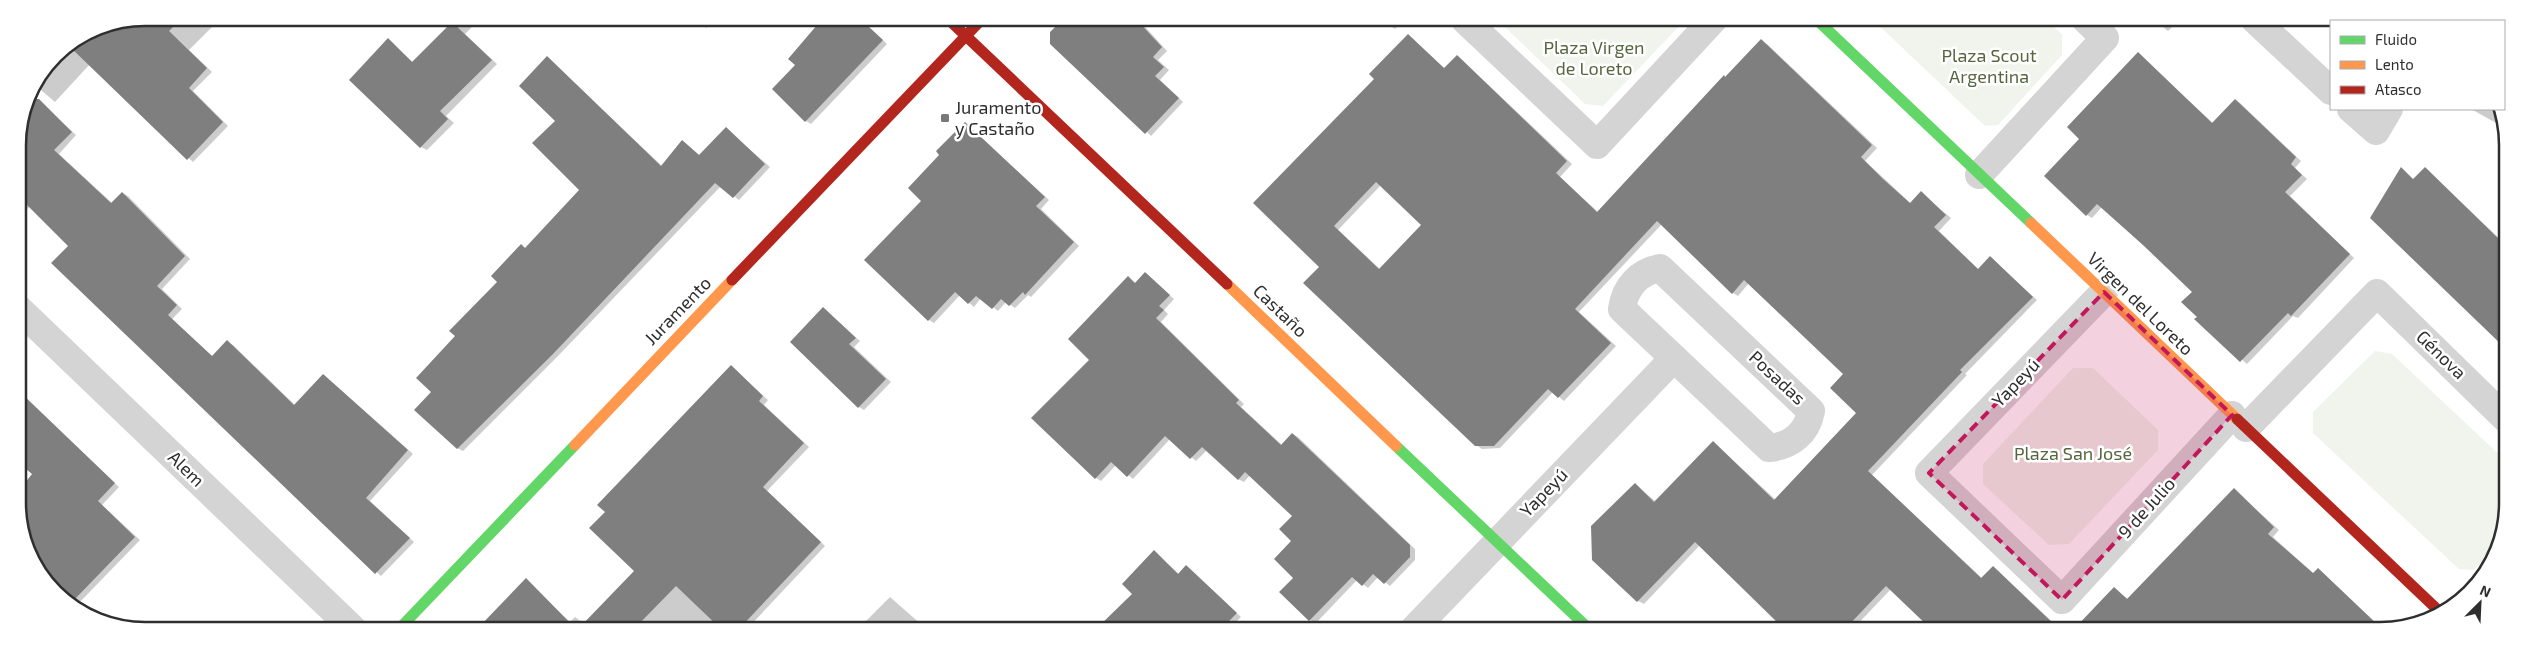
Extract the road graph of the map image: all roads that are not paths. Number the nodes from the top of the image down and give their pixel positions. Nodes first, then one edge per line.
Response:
1 (955, 26) edge
2 (975, 26) edge
3 (1471, 26) edge
4 (1708, 26) edge
5 (1824, 26) edge
6 (2092, 26) edge
7 (2261, 26) edge
8 (966, 36) junction
9 (2330, 90) edge
10 (2354, 110) edge
11 (2383, 120) edge
12 (1979, 175) junction
13 (2104, 292) junction
14 (2378, 293) joint
15 (27, 317) edge
16 (1674, 358) junction
17 (2499, 412) edge
18 (2239, 421) junction
19 (1497, 542) junction
20 (2062, 600) joint
21 (2435, 607) edge
22 (1421, 621) edge
23 (1580, 621) edge
24 (346, 622) edge
25 (406, 622) edge

1 - 8 street, Castaño
2 - 8 street, Juramento
3 - 4 street
5 - 12 street, Virgen del Loreto
6 - 12 street
7 - 9 street
8 - 19 street, Castaño
8 - 25 street, Juramento
10 - 11 street
12 - 13 street, Virgen del Loreto
13 - 18 street, Virgen del Loreto
13 - 20 street, Yapeyú
14 - 17 street, Génova
14 - 18 street, 9 de Julio
15 - 24 street, Alem
16 - 16 street, Posadas
16 - 19 street, Yapeyú
18 - 20 street, 9 de Julio
18 - 21 street, Virgen del Loreto
19 - 22 street, Yapeyú
19 - 23 street, Castaño

